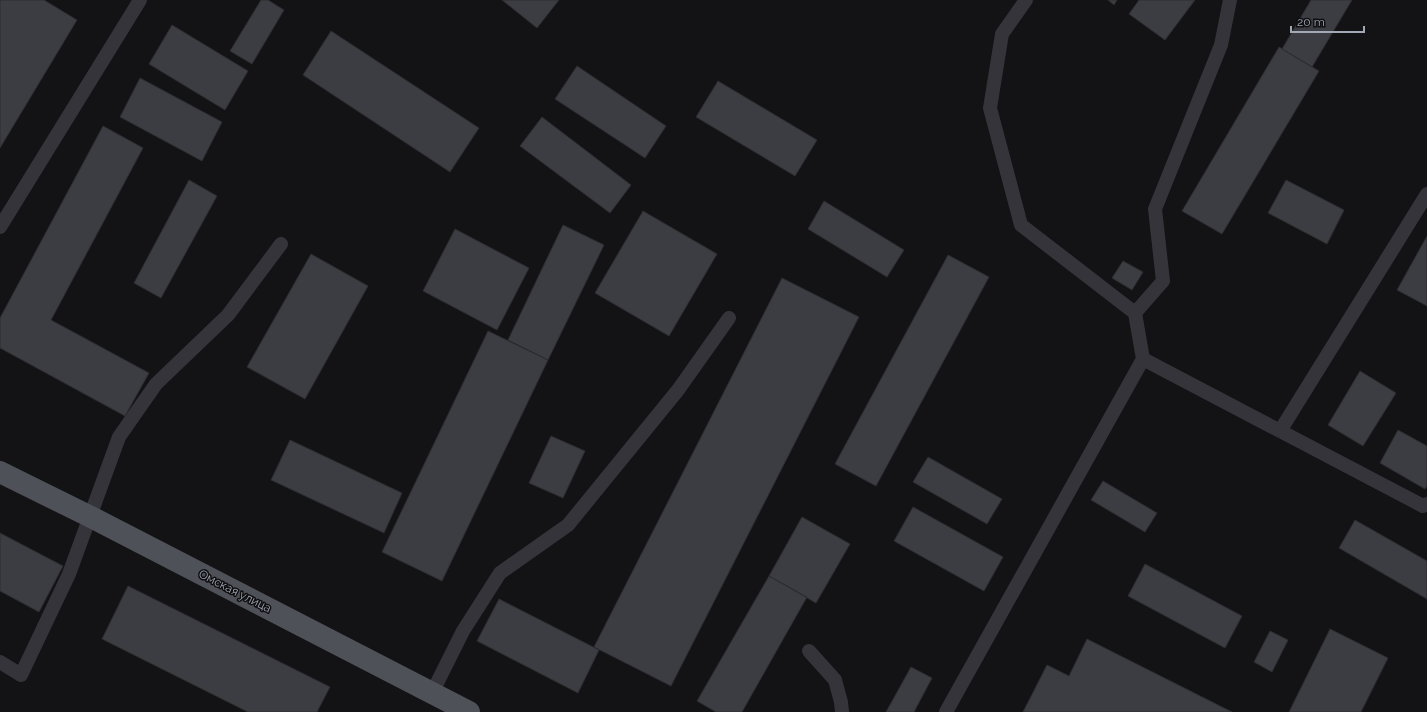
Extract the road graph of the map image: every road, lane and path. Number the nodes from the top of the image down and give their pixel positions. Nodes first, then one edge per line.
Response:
1 (140, 0) edge
2 (1026, 0) edge
3 (1230, 0) edge
4 (1427, 194) edge
5 (0, 228) edge
6 (280, 244) dead end
7 (1135, 313) junction
8 (730, 318) dead end
9 (1143, 359) junction
10 (1280, 431) junction
11 (0, 472) edge
12 (1427, 504) edge
13 (89, 516) junction
14 (809, 651) dead end
15 (0, 662) edge
16 (432, 693) junction
17 (469, 712) edge
18 (842, 712) edge
19 (946, 712) edge

1 - 5 lane
2 - 7 lane
3 - 7 lane
4 - 10 lane
6 - 13 lane
7 - 9 lane
8 - 16 lane
9 - 10 lane
9 - 19 lane
10 - 12 lane
11 - 13 main road, Омская улица
13 - 15 lane
13 - 16 main road, Омская улица
14 - 18 lane
16 - 17 main road, Омская улица

